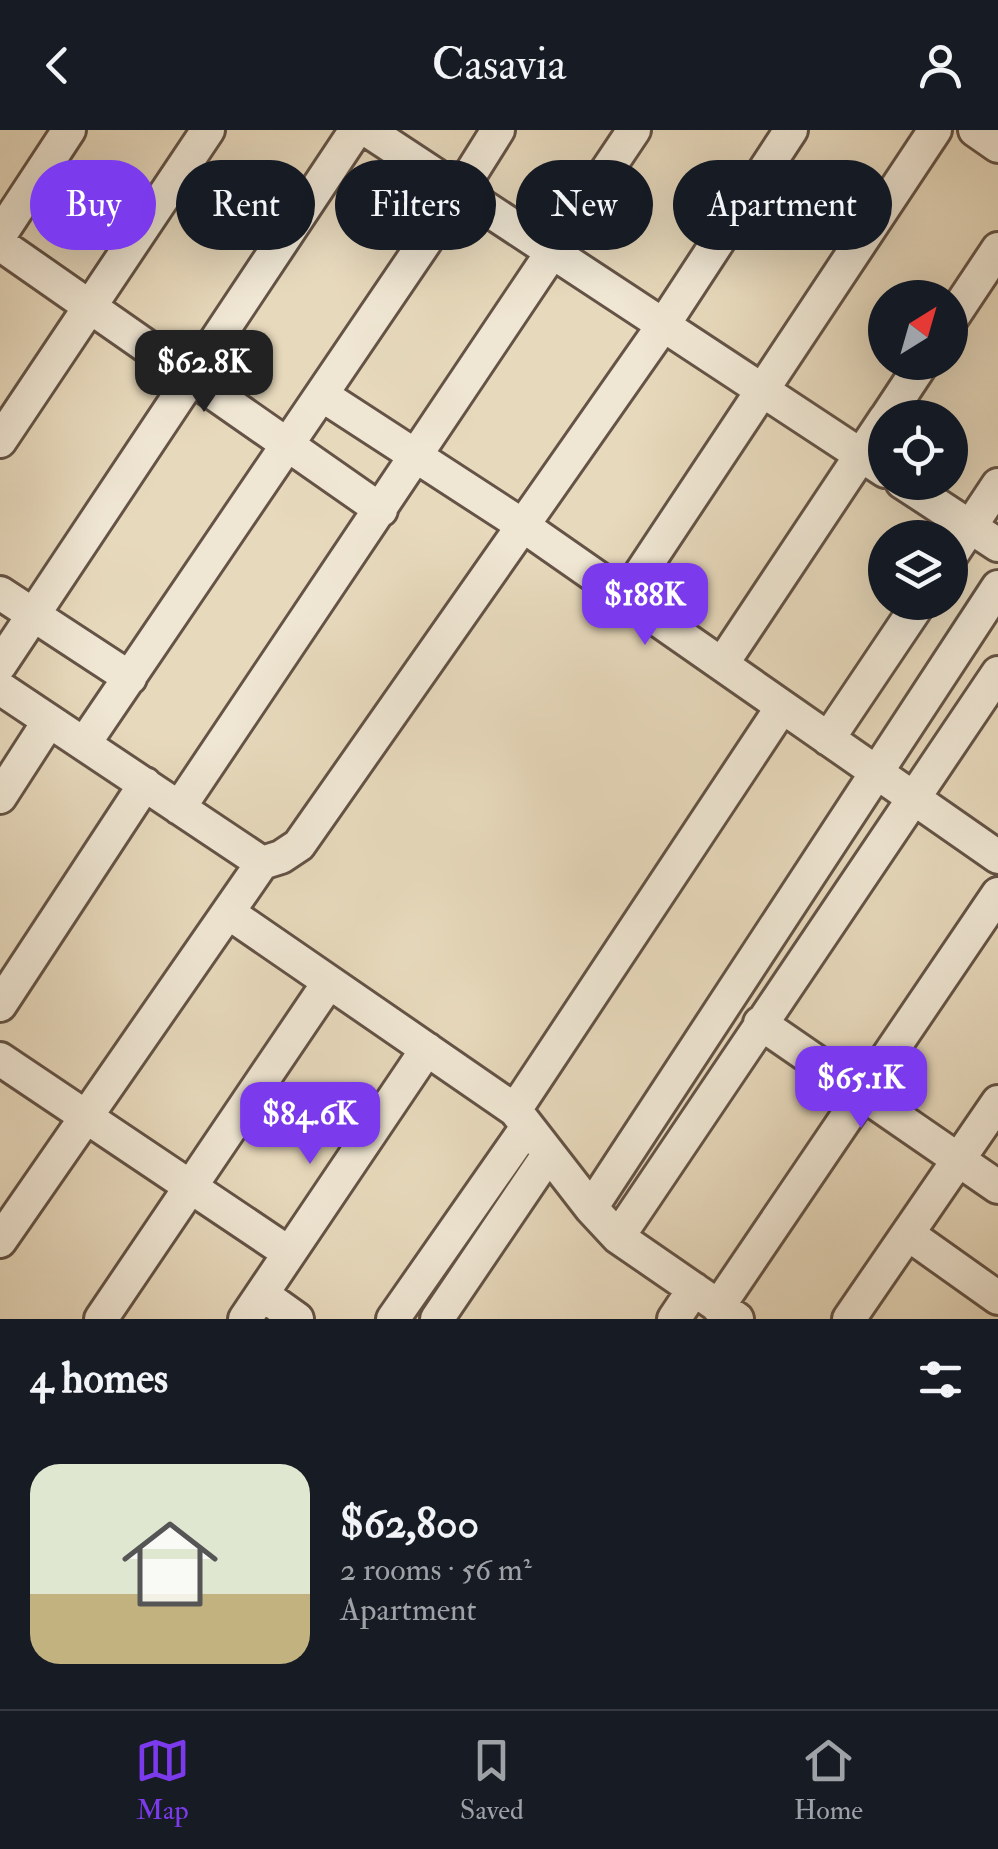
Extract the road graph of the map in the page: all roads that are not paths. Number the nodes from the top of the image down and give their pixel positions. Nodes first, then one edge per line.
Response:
1 (69, 130) edge
2 (208, 130) edge
3 (356, 130) edge
4 (367, 130) edge
5 (634, 130) edge
6 (790, 130) edge
7 (935, 130) edge
8 (975, 130) edge
9 (493, 132) edge
10 (998, 146) edge
11 (414, 160) edge
12 (478, 160) edge
13 (496, 213) edge
14 (0, 235) edge
15 (0, 244) edge
16 (998, 249) edge
17 (420, 250) edge
18 (554, 252) junction
19 (968, 295) edge
20 (90, 307) junction
21 (664, 324) junction
22 (191, 378) junction
23 (762, 390) junction
24 (322, 395) junction
25 (0, 441) edge
26 (287, 446) junction
27 (416, 456) junction
28 (868, 460) edge
29 (868, 470) edge
30 (998, 486) edge
31 (929, 500) edge
32 (380, 510) junction
33 (522, 525) junction
34 (970, 528) junction
35 (968, 531) edge
36 (998, 545) edge
37 (998, 587) edge
38 (0, 593) edge
39 (625, 596) junction
40 (33, 615) junction
41 (908, 620) edge
42 (722, 664) junction
43 (0, 665) edge
44 (998, 673) edge
45 (130, 678) junction
46 (0, 688) edge
47 (782, 707) junction
48 (49, 721) junction
49 (828, 739) junction
50 (84, 744) junction
51 (875, 771) junction
52 (144, 784) junction
53 (0, 797) edge
54 (913, 798) junction
55 (180, 808) junction
56 (998, 856) edge
57 (262, 863) junction
58 (998, 894) edge
59 (230, 913) junction
60 (330, 982) junction
61 (2, 996) edge
62 (760, 1023) junction
63 (427, 1049) junction
64 (0, 1060) edge
65 (862, 1094) junction
66 (998, 1102) edge
67 (86, 1118) junction
68 (521, 1119) junction
69 (548, 1155) junction
70 (958, 1160) junction
71 (190, 1187) junction
72 (998, 1187) edge
73 (591, 1208) junction
74 (908, 1234) junction
75 (618, 1237) junction
76 (0, 1242) edge
77 (290, 1254) junction
78 (998, 1298) edge
79 (716, 1305) edge
80 (254, 1306) edge
81 (101, 1319) edge
82 (297, 1319) edge
83 (394, 1319) edge
84 (437, 1319) edge
85 (674, 1319) edge
86 (849, 1319) edge

1 - 14 street
2 - 20 street
3 - 22 street
4 - 11 street
5 - 18 street
6 - 21 street
7 - 23 street
8 - 10 street
9 - 12 street
13 - 18 street
15 - 20 street
16 - 19 street
17 - 24 street
18 - 21 street
18 - 27 street
20 - 22 street
20 - 25 street
21 - 23 street
21 - 33 street
22 - 26 street
22 - 40 street
23 - 28 street
23 - 39 street
24 - 26 street
24 - 27 street
26 - 32 street
26 - 45 street
27 - 32 street
27 - 33 street
29 - 42 street
30 - 34 street
31 - 34 street
32 - 55 street
33 - 39 street
33 - 57 street
34 - 35 street
34 - 36 street
37 - 51 street
38 - 40 street
39 - 42 street
40 - 43 street
40 - 45 street
41 - 49 street
42 - 47 street
44 - 54 street
45 - 50 street
46 - 48 street
47 - 49 street
47 - 68 street
48 - 50 street
48 - 53 street
49 - 51 street
50 - 52 street
51 - 54 street
51 - 73 street
52 - 55 street
52 - 61 street
54 - 56 street
54 - 62 street
55 - 57 street
57 - 59 street
58 - 65 street
59 - 60 street
59 - 67 street
60 - 63 street
60 - 71 street
62 - 65 street
62 - 75 street
63 - 68 street
63 - 77 street
64 - 67 street
65 - 70 street
65 - 79 street
66 - 70 street
67 - 71 street
67 - 76 street
68 - 69 street
68 - 83 street
69 - 73 street
69 - 84 street
70 - 72 street
70 - 74 street
71 - 77 street
71 - 81 street
73 - 75 street
74 - 78 street
74 - 86 street
75 - 79 street
77 - 80 street
79 - 85 street
80 - 82 street

